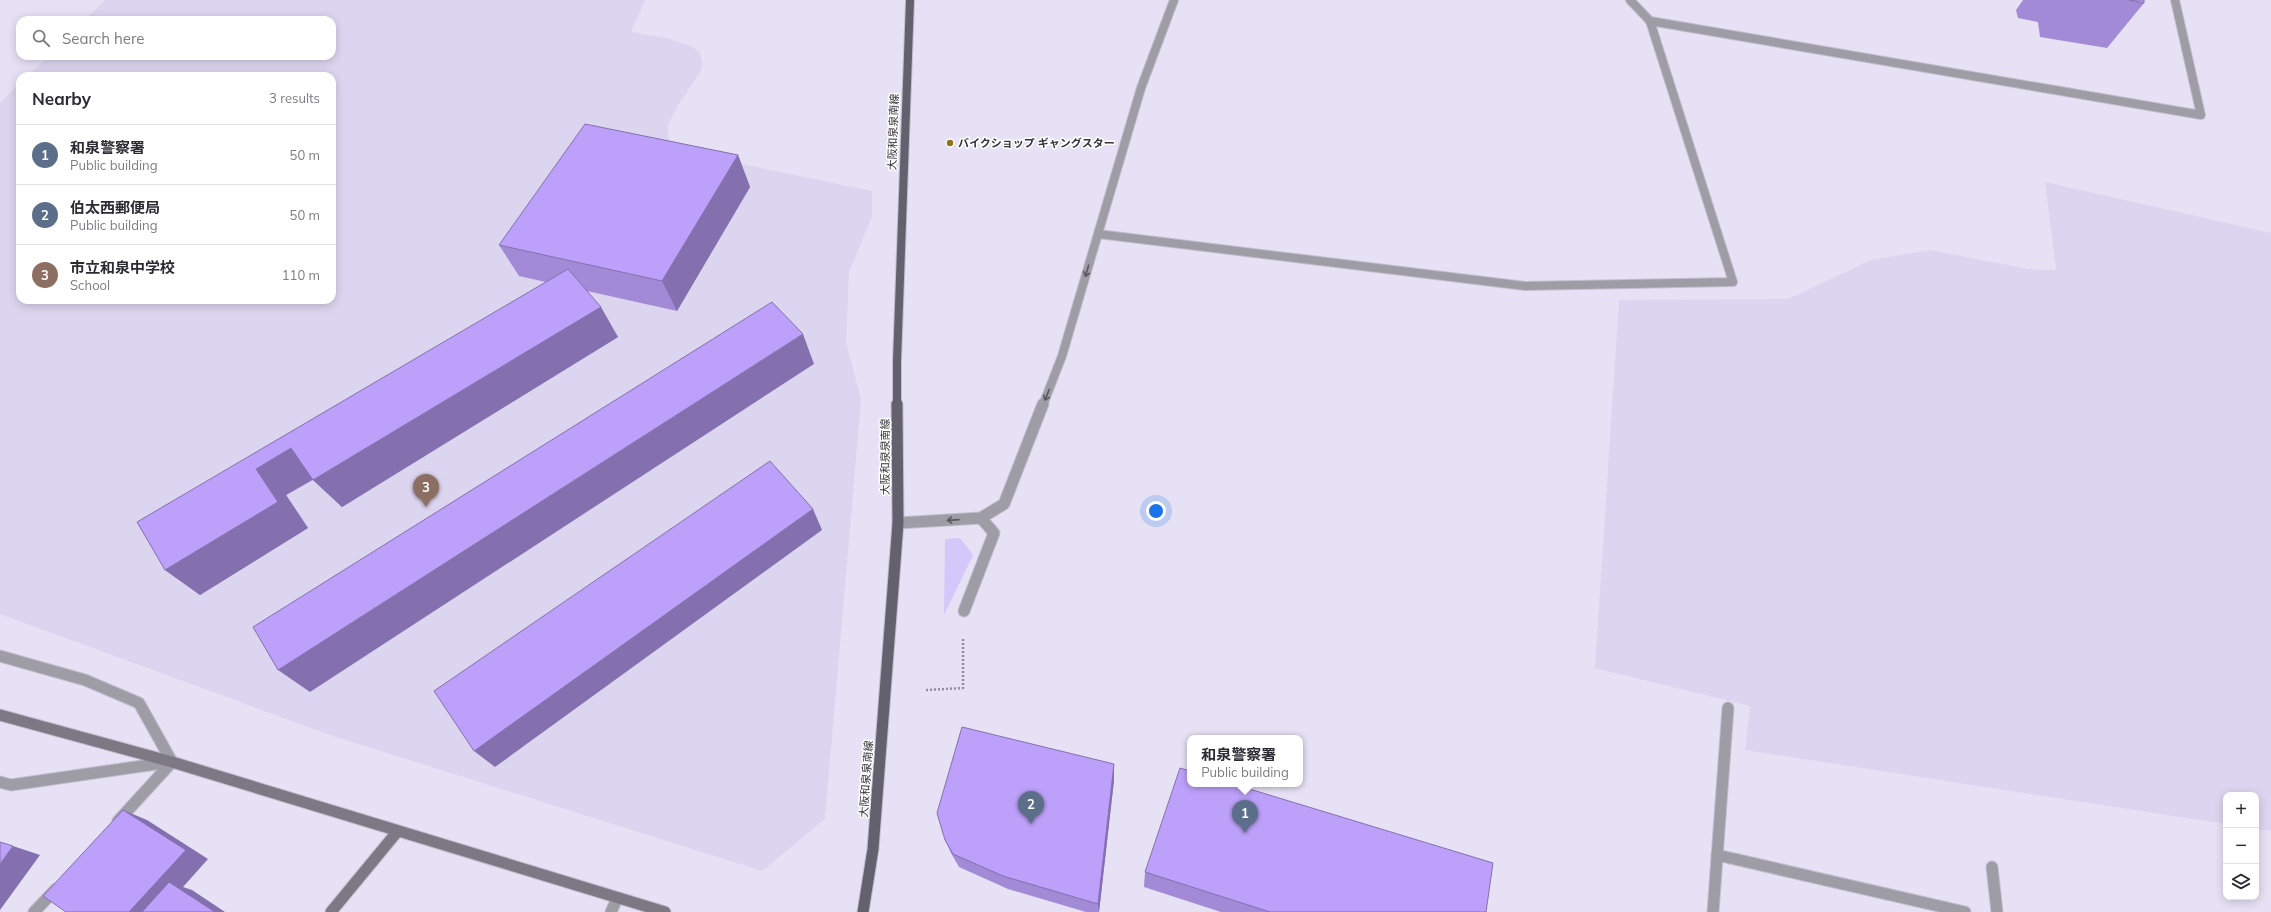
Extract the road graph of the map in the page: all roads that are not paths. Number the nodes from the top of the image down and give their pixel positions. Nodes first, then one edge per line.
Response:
1 (910, 0) edge
2 (1174, 0) edge
3 (1630, 0) edge
4 (2175, 0) edge
5 (1650, 21) junction
6 (1098, 234) junction
7 (981, 518) junction
8 (898, 523) junction
9 (964, 611) road end
10 (0, 656) edge
11 (1728, 708) dead end
12 (0, 715) edge
13 (172, 762) junction
14 (0, 782) edge
15 (108, 831) edge
16 (397, 832) junction
17 (1718, 855) junction
18 (1992, 867) dead end
19 (66, 877) edge
20 (617, 900) junction
21 (34, 912) edge
22 (331, 912) edge
23 (611, 912) edge
24 (665, 912) edge
25 (863, 912) edge
26 (1713, 912) edge
27 (1965, 912) edge
28 (1997, 912) edge

1 - 8 main road, 大阪和泉泉南線
2 - 6 street
3 - 5 street
4 - 5 street
5 - 6 street
6 -> 7 street
7 -> 8 street
7 - 9 street
8 - 25 main road, 大阪和泉泉南線
10 - 13 street
11 - 17 street
12 - 13 street
13 - 14 street
13 - 15 street
13 - 16 street
16 - 20 street
16 - 22 street
17 - 26 street
17 - 27 street
18 - 28 street
19 - 21 street
20 - 23 street
20 - 24 street

